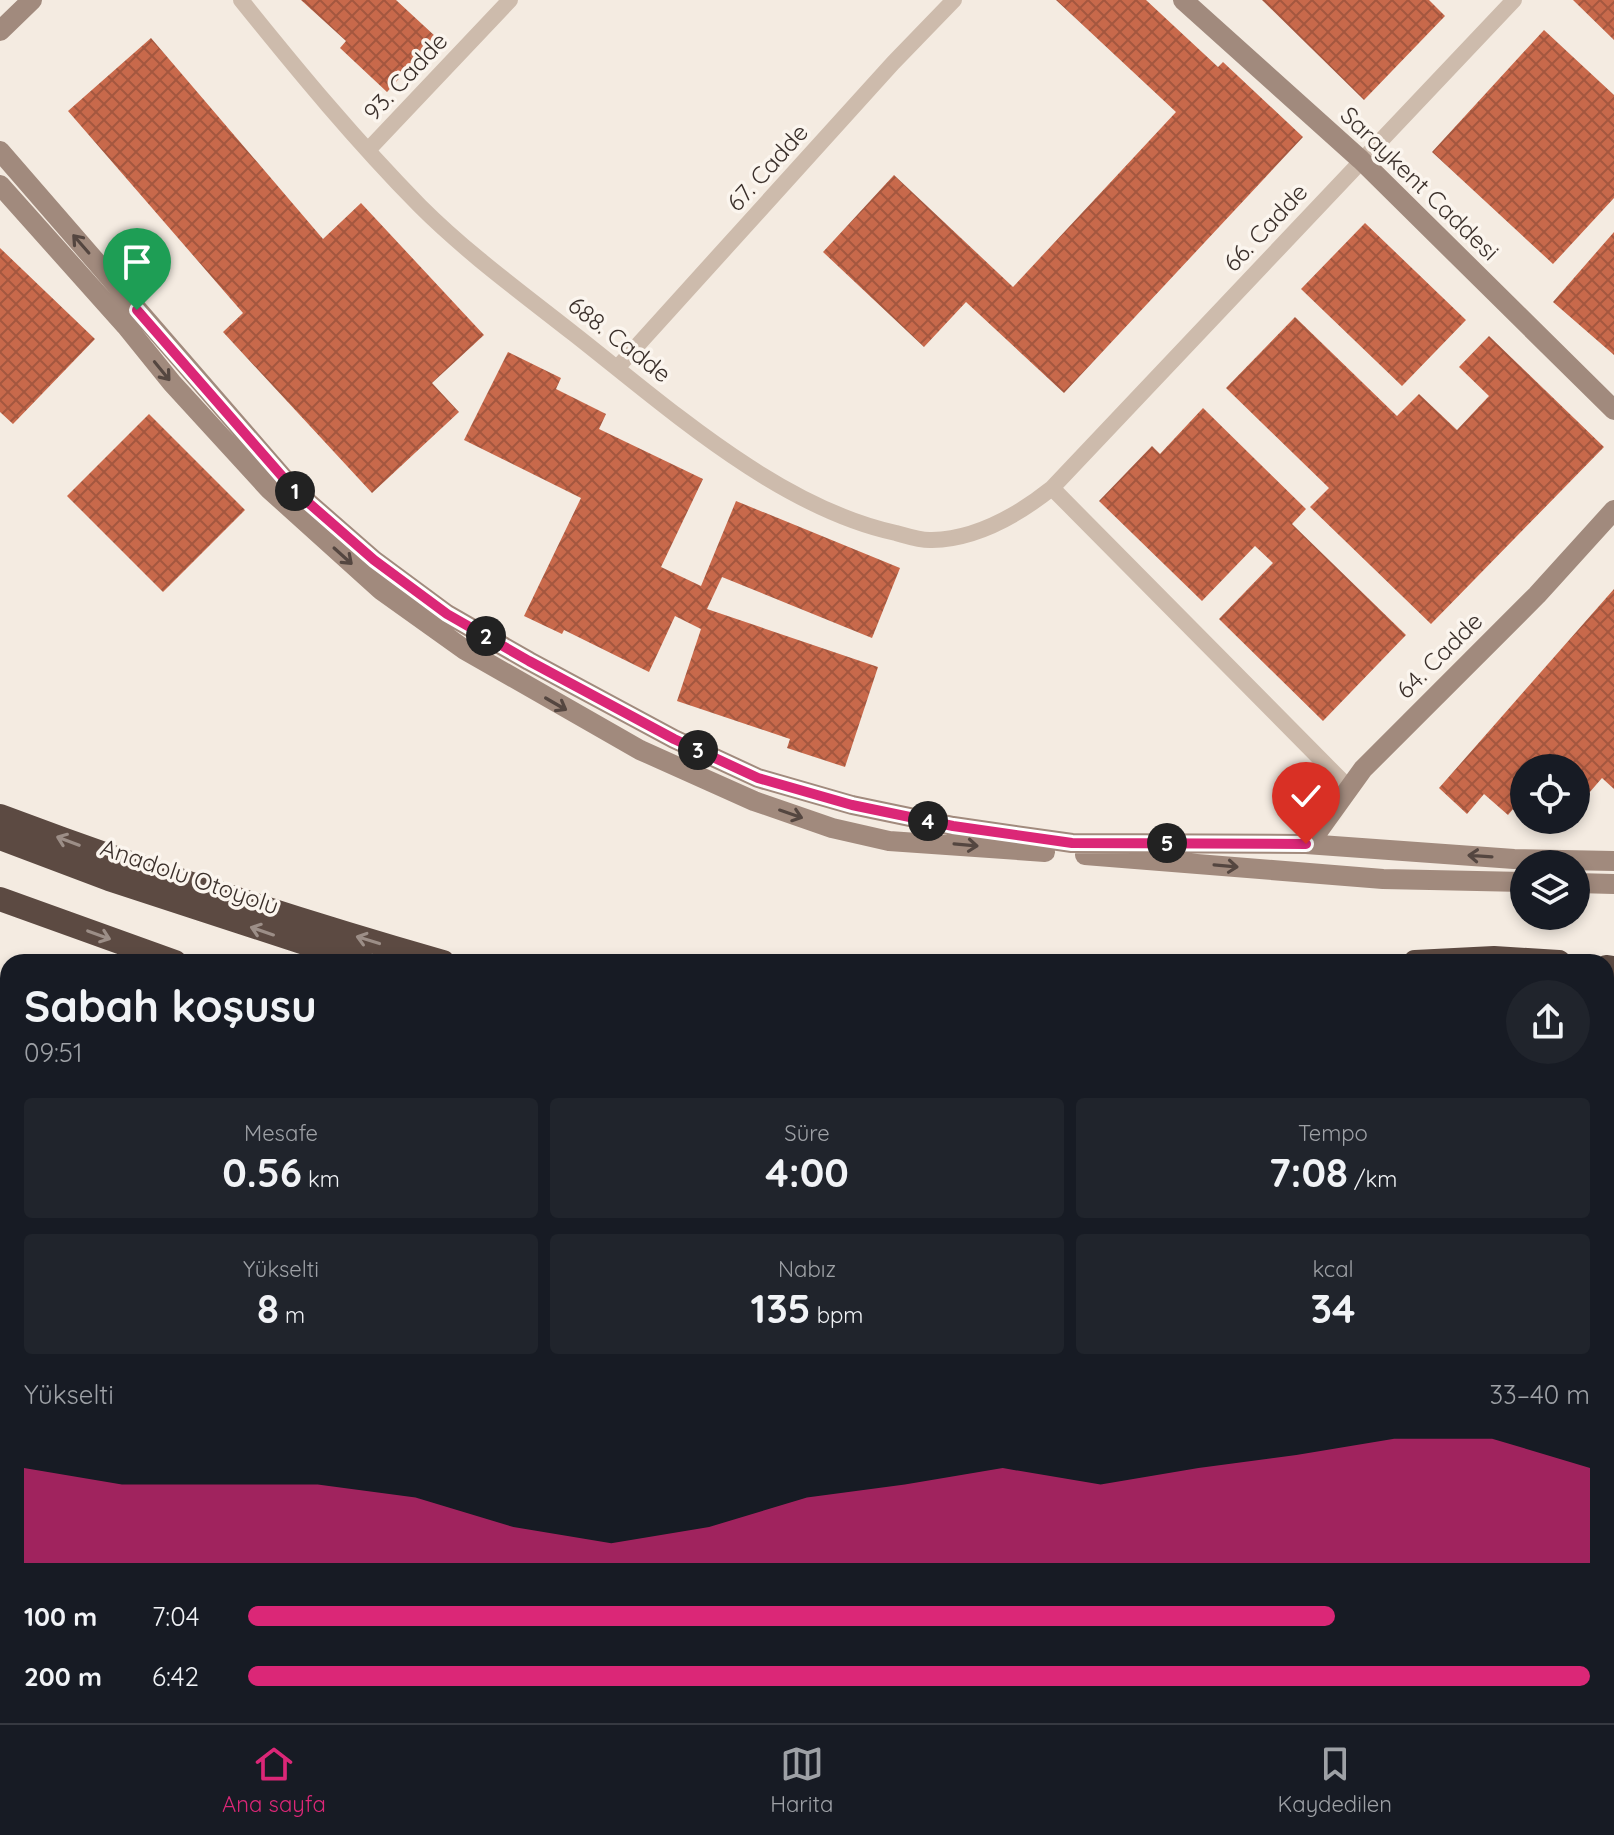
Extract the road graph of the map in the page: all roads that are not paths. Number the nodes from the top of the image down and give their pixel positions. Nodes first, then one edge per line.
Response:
1 (32, 0) edge
2 (241, 0) edge
3 (510, 0) edge
4 (954, 0) edge
5 (1183, 0) edge
6 (1514, 0) edge
7 (0, 31) edge
8 (369, 149) junction
9 (0, 151) edge
10 (1361, 160) junction
11 (0, 185) edge
12 (617, 368) junction
13 (1614, 410) edge
14 (1052, 488) junction
15 (1614, 510) edge
16 (1349, 788) junction
17 (0, 816) edge
18 (0, 838) edge
19 (1309, 844) junction
20 (1614, 861) edge
21 (1510, 882) edge
22 (1590, 883) edge
23 (1614, 884) edge
24 (0, 899) edge
25 (153, 954) edge
26 (339, 954) edge
27 (416, 954) edge

1 - 7 street
2 - 8 street, 688. Cadde
3 - 8 street, 93. Cadde
4 - 12 street, 67. Cadde
5 - 10 street, Saraykent Caddesi
6 - 10 street, 66. Cadde
8 - 12 street, 688. Cadde
19 -> 9 street
10 - 13 street, Saraykent Caddesi
10 - 14 street, 66. Cadde
11 -> 21 street
12 - 14 street, 688. Cadde
14 - 16 street
15 - 16 street, 64. Cadde
16 - 19 street, 64. Cadde
27 -> 17 highway
26 -> 18 highway, Anadolu Otoyolu
20 -> 19 street
22 - 23 street
24 -> 25 highway

